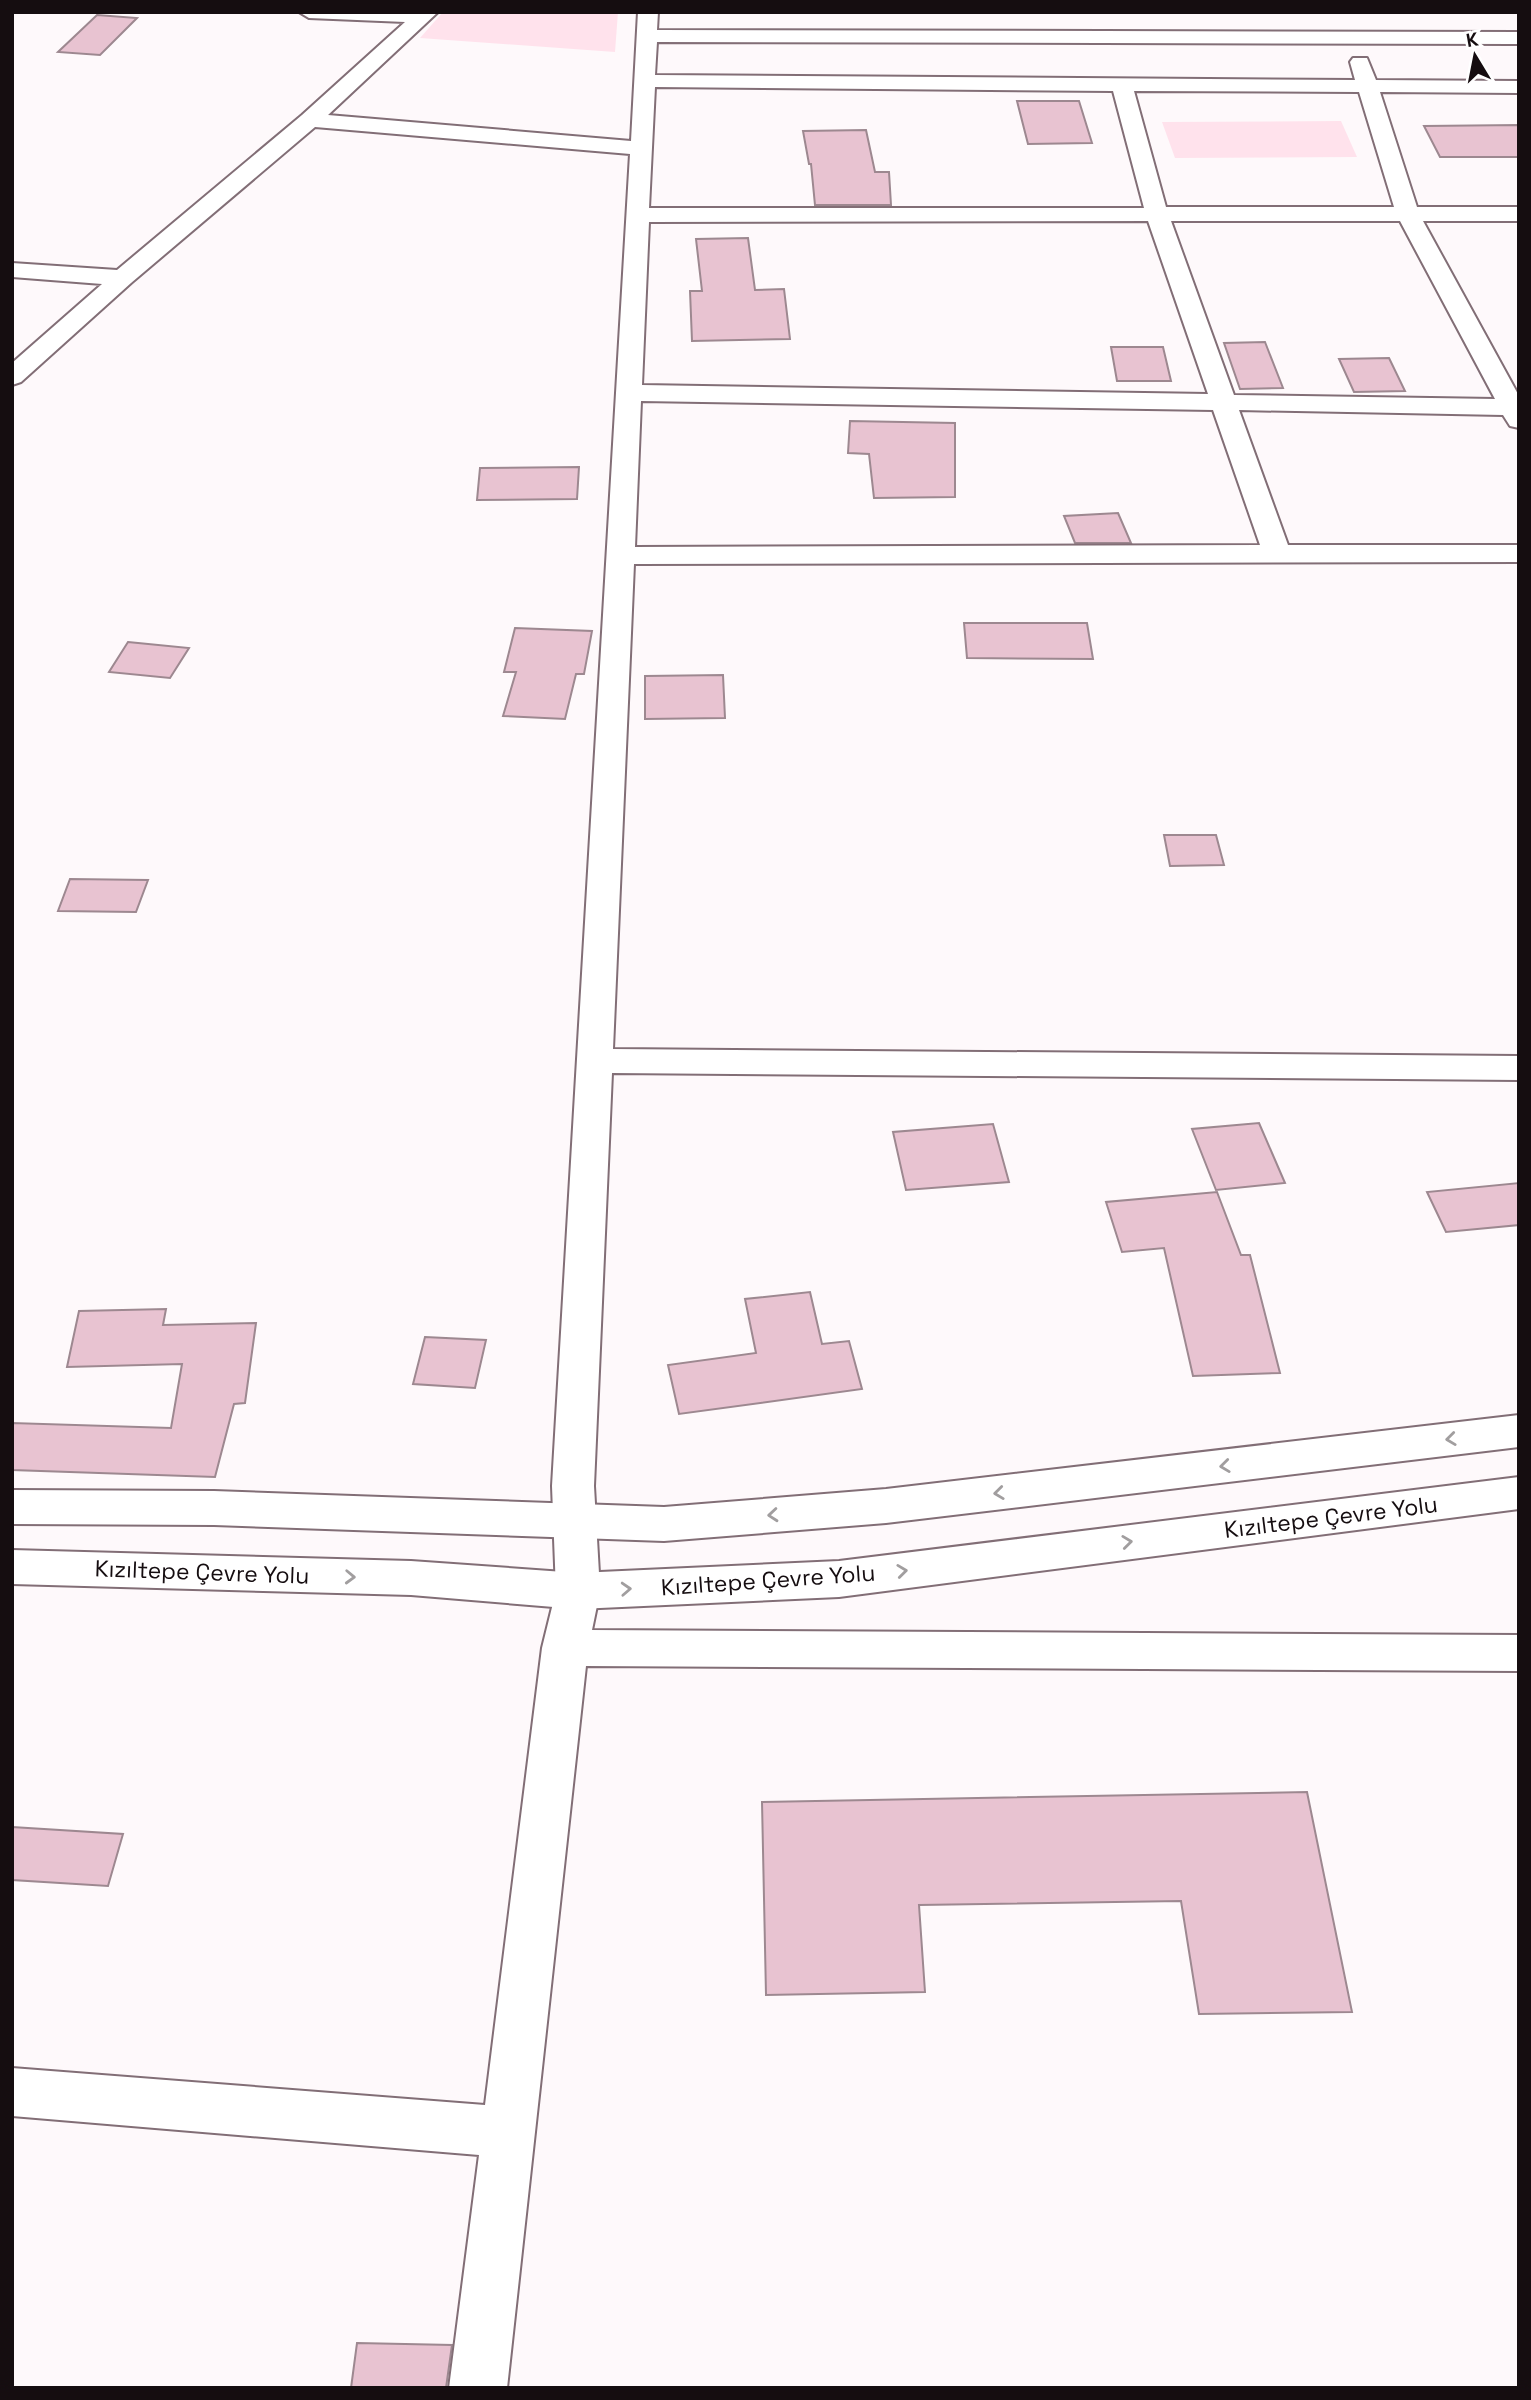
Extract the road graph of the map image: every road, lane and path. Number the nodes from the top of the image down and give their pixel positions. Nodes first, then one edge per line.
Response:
1 (309, 12) edge
2 (999, 12) edge
3 (1336, 12) edge
4 (426, 15) edge
5 (647, 24) edge
6 (1004, 37) junction
7 (1519, 38) edge
8 (1355, 39) junction
9 (644, 81) junction
10 (1122, 84) junction
11 (1366, 85) junction
12 (1519, 87) edge
13 (310, 120) junction
14 (641, 148) junction
15 (1408, 214) junction
16 (1519, 214) edge
17 (637, 215) junction
18 (1157, 215) junction
19 (12, 270) edge
20 (123, 278) junction
21 (12, 377) edge
22 (628, 393) junction
23 (1222, 402) junction
24 (1516, 411) edge
25 (1519, 553) edge
26 (1277, 554) junction
27 (620, 556) junction
28 (594, 1061) junction
29 (1519, 1068) edge
30 (1519, 1431) edge
31 (1519, 1493) edge
32 (12, 1507) edge
33 (575, 1521) junction
34 (12, 1567) edge
35 (578, 1591) junction
36 (565, 1648) junction
37 (1519, 1653) edge
38 (12, 2092) edge
39 (508, 2132) junction
40 (478, 2388) edge

1 - 4 main road
2 - 6 main road
3 - 8 main road
4 - 13 main road
5 - 6 main road
5 - 9 main road
6 - 8 main road
7 - 8 main road
8 - 11 main road
9 - 10 main road
9 - 14 main road
10 - 11 main road
10 - 18 main road
11 - 12 main road
11 - 15 main road
13 - 14 main road
13 - 20 main road
14 - 17 main road
15 - 16 main road
15 - 18 main road
15 - 24 main road
17 - 18 main road
17 - 22 main road
18 - 23 main road
19 - 20 main road
20 - 21 main road
22 - 23 main road
22 - 27 main road
23 - 24 main road
23 - 26 main road
25 - 26 main road
26 - 27 main road
27 - 28 main road
28 - 29 main road
28 - 33 main road
30 -> 33 main road
35 -> 31 main road, Kızıltepe Çevre Yolu
32 - 33 main road
33 - 35 main road
34 -> 35 main road, Kızıltepe Çevre Yolu
35 - 36 main road
36 - 37 main road
36 - 39 main road
38 - 39 main road
39 - 40 main road

